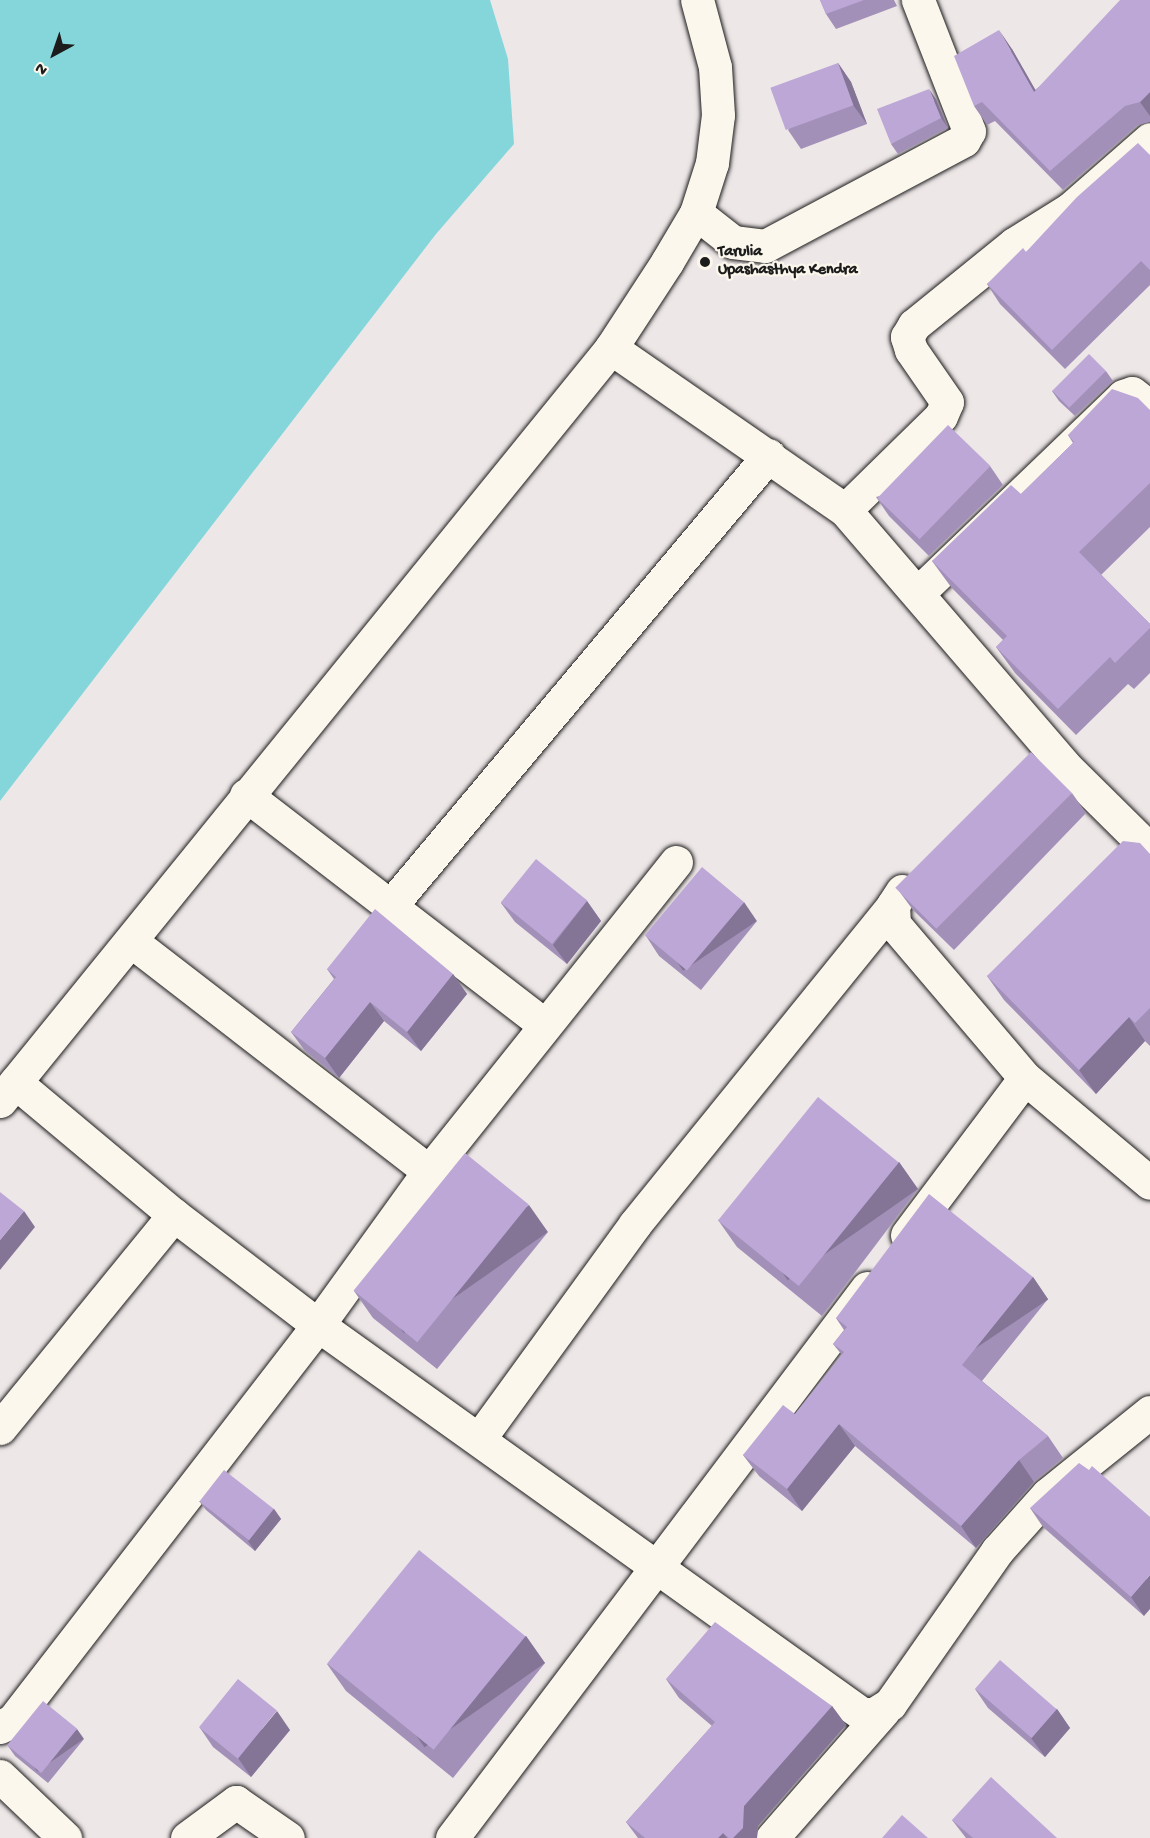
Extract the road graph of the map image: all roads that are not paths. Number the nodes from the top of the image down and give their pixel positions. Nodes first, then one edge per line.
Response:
1 (697, 0) edge
2 (918, 0) edge
3 (1150, 139) edge
4 (696, 213) junction
5 (611, 348) junction
6 (1150, 407) edge
7 (769, 455) junction
8 (845, 510) junction
9 (920, 591) junction
10 (1045, 743) junction
11 (1021, 768) edge
12 (246, 795) junction
13 (1150, 850) edge
14 (676, 862) dead end
15 (926, 866) edge
16 (392, 904) junction
17 (893, 905) junction
18 (131, 941) junction
19 (545, 1025) junction
20 (1025, 1078) junction
21 (8, 1091) edge
22 (429, 1171) junction
23 (1150, 1183) edge
24 (174, 1215) junction
25 (318, 1325) junction
26 (1150, 1412) edge
27 (0, 1428) edge
28 (479, 1439) junction
29 (657, 1566) junction
30 (883, 1711) junction
31 (0, 1727) edge
32 (0, 1776) edge
33 (65, 1838) edge
34 (187, 1838) edge
35 (288, 1838) edge
36 (452, 1838) edge
37 (772, 1838) edge

1 - 4 street
2 - 4 street
3 - 8 street
4 - 5 street
5 - 7 street
5 - 12 street
6 - 9 street
7 - 8 street
7 - 16 street
8 - 9 street
9 - 10 street
10 - 11 street
10 - 13 street
12 - 16 street
12 - 18 street
14 - 19 street
15 - 17 street
16 - 19 street
17 - 20 street
17 - 28 street
18 - 21 street
18 - 22 street
19 - 22 street
20 - 23 street
20 - 29 street
21 - 24 street
22 - 25 street
24 - 25 street
24 - 27 street
25 - 28 street
25 - 31 street
26 - 30 street
28 - 29 street
29 - 30 street
29 - 36 street
30 - 37 street
32 - 33 street
34 - 35 street

